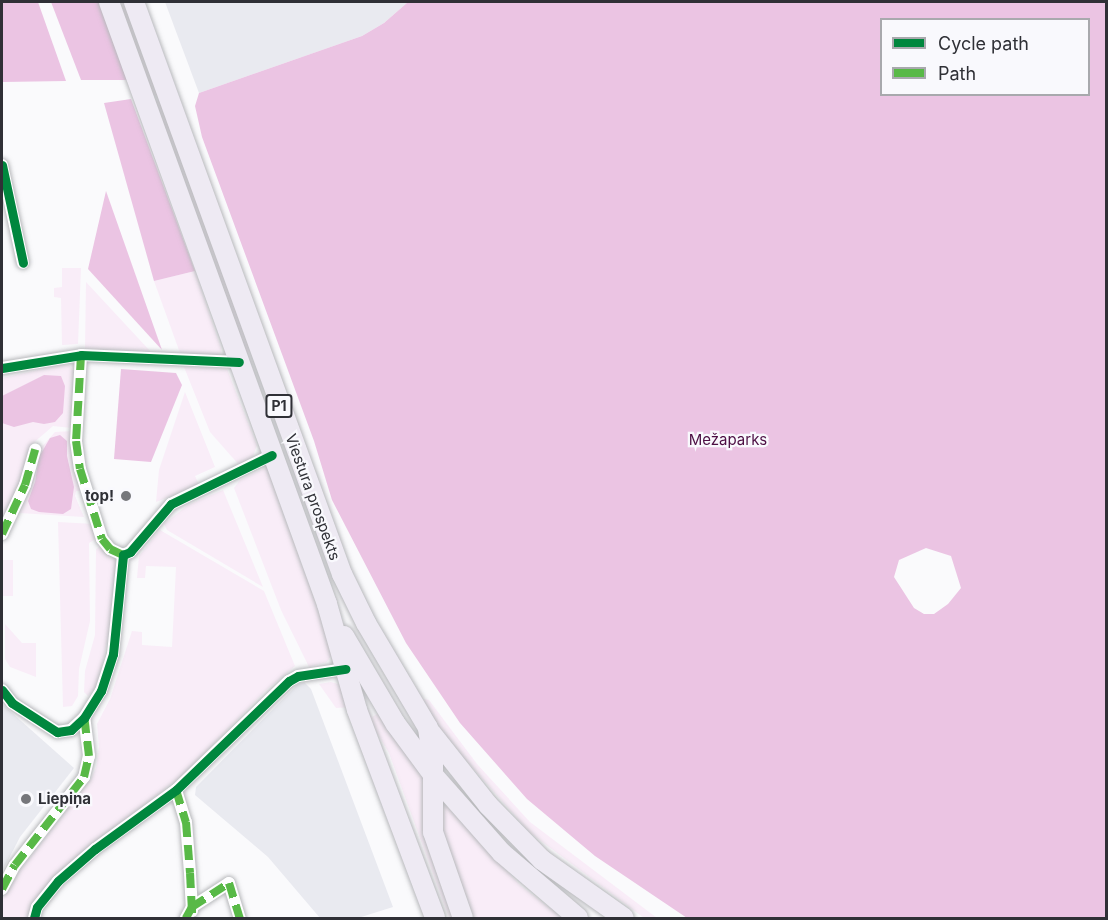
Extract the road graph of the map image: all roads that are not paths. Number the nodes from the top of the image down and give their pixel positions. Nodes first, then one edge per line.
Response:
1 (109, 2) edge
2 (134, 2) edge
3 (2, 165) edge
4 (23, 263) dead end
5 (81, 354) junction
6 (262, 358) junction
7 (239, 362) junction
8 (2, 368) edge
9 (35, 449) dead end
10 (272, 455) junction
11 (2, 534) edge
12 (123, 555) junction
13 (327, 604) junction
14 (345, 669) junction
15 (2, 690) edge
16 (84, 718) junction
17 (428, 729) junction
18 (434, 776) junction
19 (176, 790) junction
20 (2, 889) edge
21 (192, 913) edge
22 (34, 918) edge
23 (186, 918) edge
24 (240, 918) edge
25 (435, 918) edge
26 (464, 918) edge
27 (578, 918) edge
28 (624, 918) edge

1 - 7 main road, Viestura prospekts / P1
2 - 6 main road, Viestura prospekts / P1
3 - 4 street
5 - 7 street
5 - 8 street
5 - 12 street
6 - 7 main road
6 - 17 main road, Viestura prospekts / P1
7 - 10 main road, Viestura prospekts / P1
9 - 11 street
10 - 12 street
10 - 13 main road, Viestura prospekts / P1
12 - 16 street
13 - 14 main road, Viestura prospekts / P1
13 - 18 main road
14 - 19 street
14 - 25 main road, Viestura prospekts / P1
15 - 16 street
16 - 20 street
17 - 18 main road, Viestura prospekts / P1
17 - 28 main road
18 - 26 main road, Viestura prospekts / P1
18 - 27 main road
19 - 21 street
19 - 22 street
21 - 23 street
21 - 24 street

